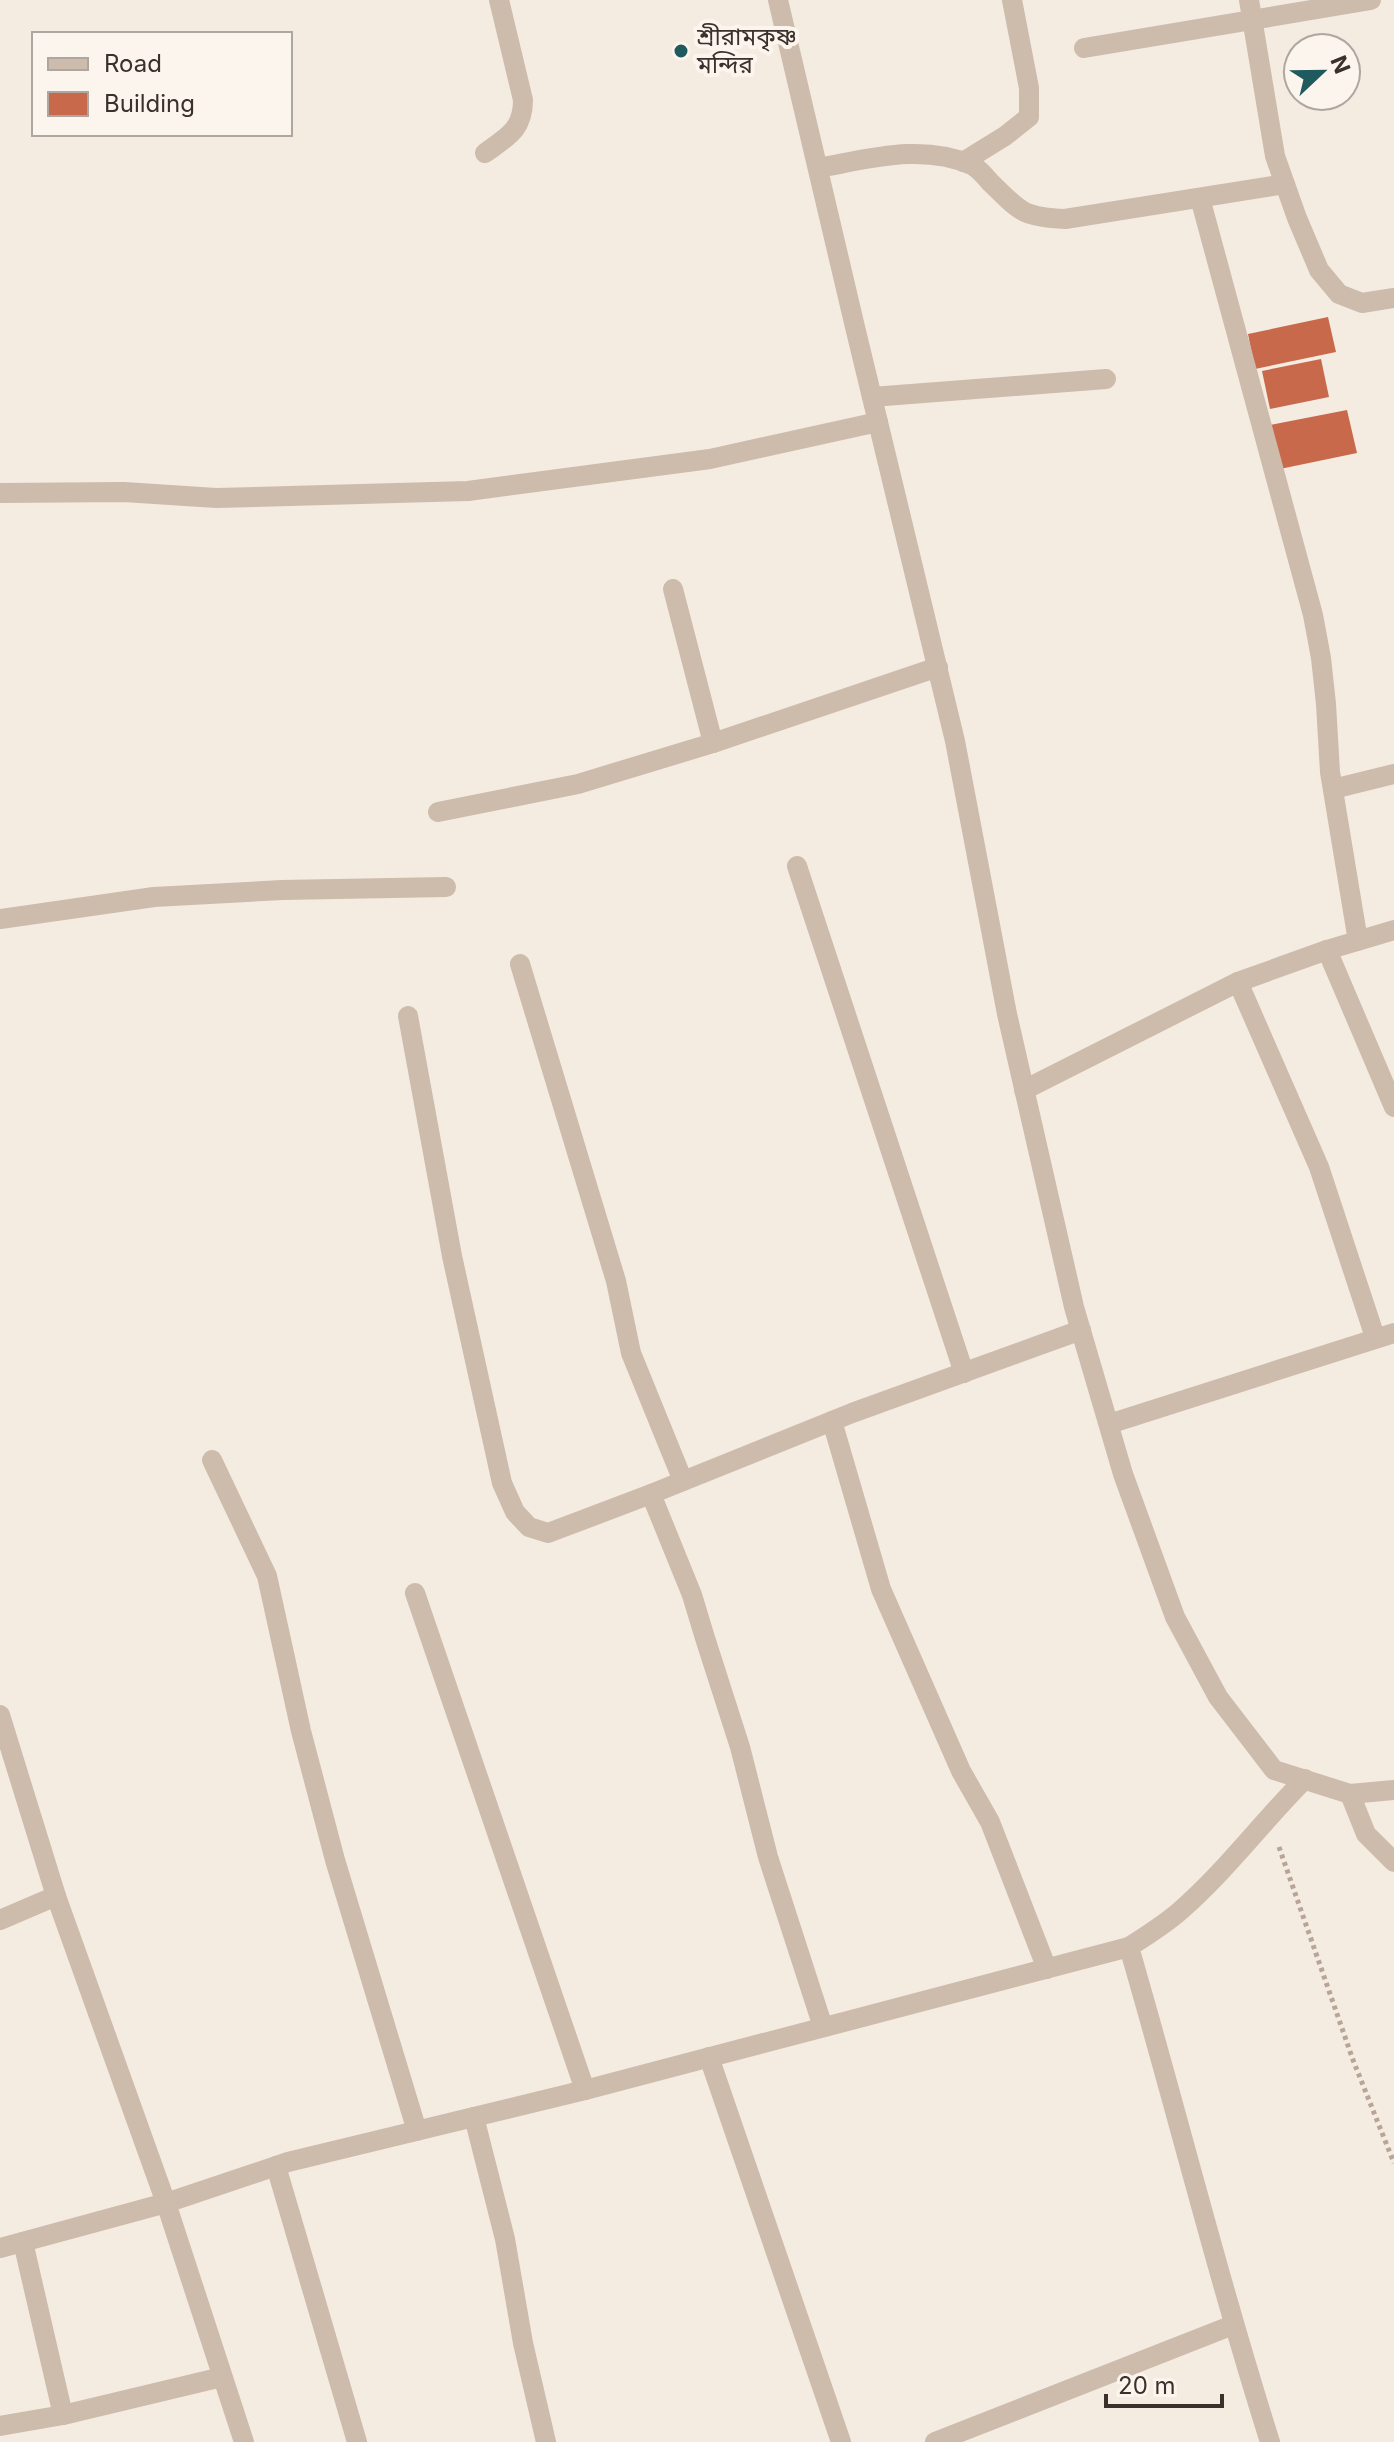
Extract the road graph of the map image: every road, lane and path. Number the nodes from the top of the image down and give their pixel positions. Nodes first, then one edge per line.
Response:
1 (499, 0) edge
2 (778, 0) edge
3 (1012, 0) edge
4 (1371, 0) edge
5 (1251, 10) edge
6 (1084, 48) dead end
7 (485, 153) dead end
8 (963, 162) junction
9 (818, 168) junction
10 (1285, 184) junction
11 (1200, 198) junction
12 (1394, 298) edge
13 (1106, 379) dead end
14 (872, 397) junction
15 (878, 422) junction
16 (0, 493) edge
17 (673, 589) dead end
18 (938, 667) junction
19 (713, 743) junction
20 (1394, 774) edge
21 (1333, 789) junction
22 (438, 812) dead end
23 (797, 866) dead end
24 (446, 887) dead end
25 (0, 919) edge
26 (1394, 930) edge
27 (1358, 941) junction
28 (1327, 950) junction
29 (520, 964) dead end
30 (1238, 982) junction
31 (408, 1016) dead end
32 (1024, 1090) junction
33 (1394, 1107) edge
34 (1081, 1330) junction
35 (1384, 1335) edge
36 (964, 1373) junction
37 (832, 1421) junction
38 (1109, 1424) junction
39 (212, 1460) dead end
40 (683, 1481) junction
41 (651, 1494) junction
42 (415, 1593) dead end
43 (0, 1715) edge
44 (1305, 1779) junction
45 (1394, 1790) edge
46 (1350, 1794) junction
47 (1269, 1816) junction
48 (1394, 1862) edge
49 (56, 1896) junction
50 (0, 1920) edge
51 (1129, 1947) junction
52 (1047, 1969) junction
53 (823, 2027) junction
54 (709, 2057) junction
55 (585, 2090) junction
56 (474, 2117) junction
57 (417, 2131) junction
58 (1394, 2163) edge
59 (276, 2166) junction
60 (166, 2203) junction
61 (23, 2242) junction
62 (0, 2248) edge
63 (1233, 2325) junction
64 (222, 2377) junction
65 (63, 2415) junction
66 (0, 2426) edge
67 (244, 2442) edge
68 (357, 2442) edge
69 (546, 2442) edge
70 (841, 2442) edge
71 (935, 2442) edge
72 (1270, 2442) edge

1 - 7 street
2 - 9 street
3 - 8 street
4 - 5 street
5 - 6 street
5 - 10 street
8 - 9 street
8 - 11 street
9 - 14 street
10 - 11 street
10 - 12 street
11 - 21 street
13 - 14 street
14 - 15 street
15 - 16 street
15 - 18 street
17 - 19 street
18 - 19 street
18 - 32 street
19 - 22 street
20 - 21 street
21 - 27 street
23 - 36 street
24 - 25 street
26 - 27 street
27 - 28 street
28 - 30 street
28 - 33 street
29 - 40 street
30 - 32 street
30 - 35 street
31 - 41 street
32 - 34 street
34 - 36 street
34 - 38 street
35 - 38 street
36 - 37 street
37 - 40 street
37 - 52 street
38 - 44 street
39 - 57 street
40 - 41 street
41 - 53 street
42 - 55 street
43 - 49 street
44 - 46 street
44 - 47 street
45 - 46 street
46 - 48 street
47 - 51 street
47 - 58 path
49 - 50 street
49 - 60 street
51 - 52 street
51 - 63 street
52 - 53 street
53 - 54 street
54 - 55 street
54 - 70 street
55 - 56 street
56 - 57 street
56 - 69 street
57 - 59 street
59 - 60 street
59 - 68 street
60 - 61 street
60 - 64 street
61 - 62 street
61 - 65 street
63 - 71 street
63 - 72 street
64 - 65 street
64 - 67 street
65 - 66 street

